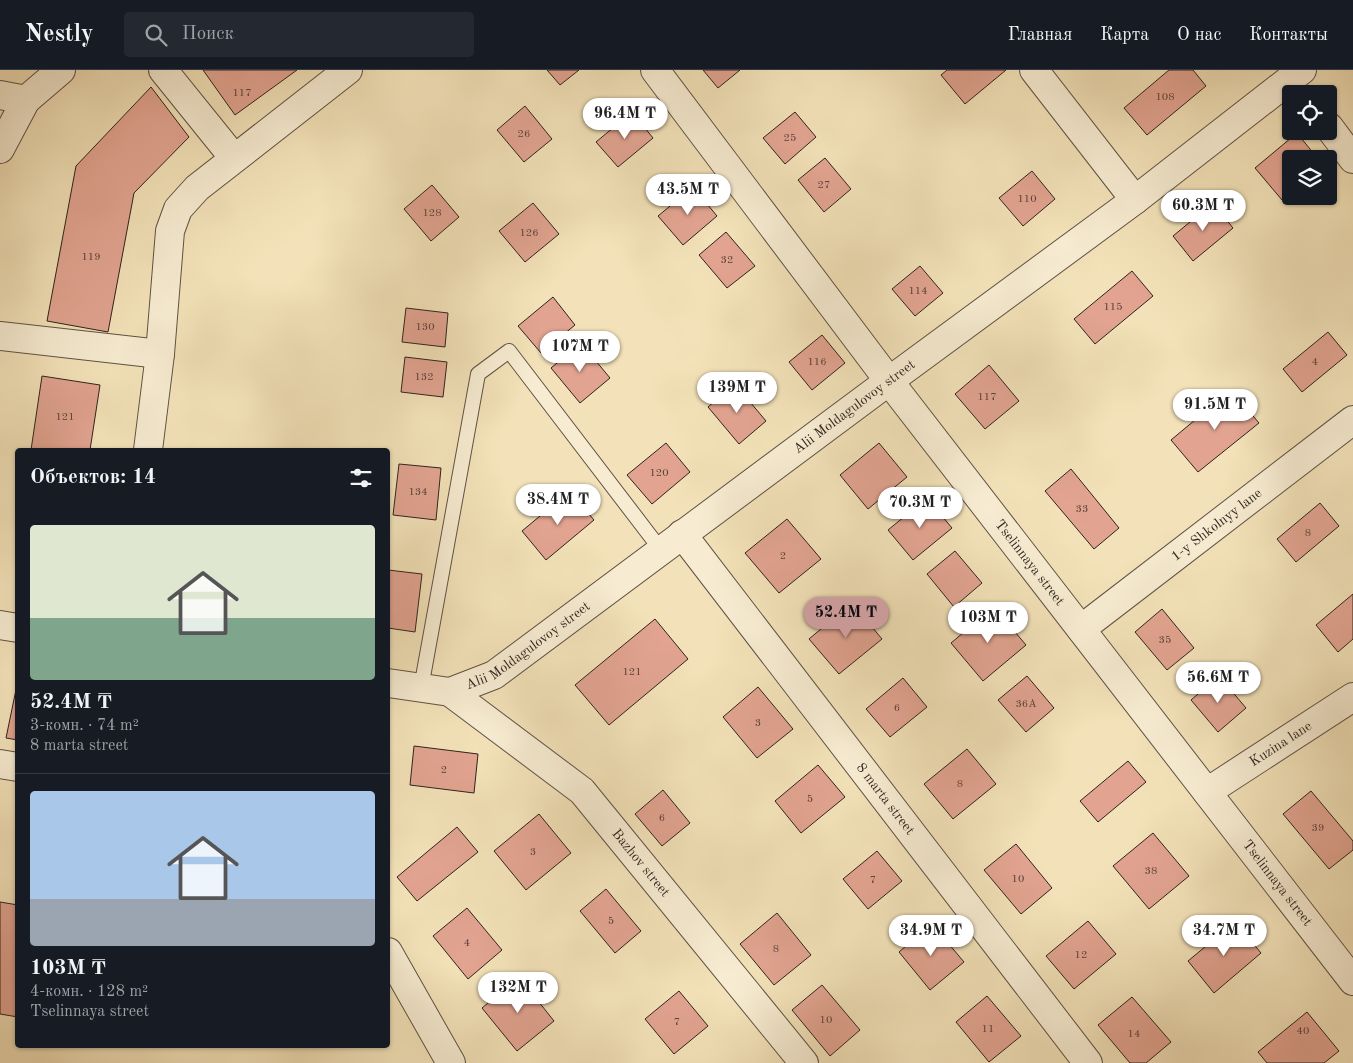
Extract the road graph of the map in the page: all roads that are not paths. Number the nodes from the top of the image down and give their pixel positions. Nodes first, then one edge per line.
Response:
1 (61, 70) edge
2 (163, 70) edge
3 (348, 70) edge
4 (654, 70) edge
5 (1034, 70) edge
6 (1299, 81) edge
7 (0, 95) edge
8 (26, 100) junction
9 (1337, 138) edge
10 (0, 148) edge
11 (234, 158) junction
12 (1353, 159) edge
13 (1135, 200) junction
14 (0, 336) edge
15 (160, 354) junction
16 (889, 381) junction
17 (1353, 420) edge
18 (148, 448) edge
19 (682, 534) junction
20 (661, 550) junction
21 (0, 625) edge
22 (15, 628) edge
23 (1081, 629) junction
24 (390, 683) edge
25 (421, 688) junction
26 (450, 692) junction
27 (1353, 697) edge
28 (0, 764) edge
29 (15, 766) edge
30 (1207, 792) junction
31 (390, 956) edge
32 (1353, 981) edge
33 (451, 1063) edge
34 (804, 1063) edge
35 (1088, 1063) edge

1 - 8 street
2 - 11 street
3 - 11 street
4 - 16 street, Tselinnaya street
5 - 13 street
6 - 13 street, Alii Moldagulovoy street
7 - 8 street
8 - 10 street
9 - 12 street
11 - 15 street
13 - 16 street, Alii Moldagulovoy street
14 - 15 street
15 - 18 street
16 - 19 street, Alii Moldagulovoy street
16 - 23 street, Tselinnaya street
17 - 23 street, 1-y Shkolnyy lane
19 - 20 street, Alii Moldagulovoy street
19 - 35 street, 8 marta street
20 - 25 lane
20 - 26 street, Alii Moldagulovoy street
21 - 22 street
23 - 30 street, Tselinnaya street
24 - 25 street, Alii Moldagulovoy street
25 - 26 street, Alii Moldagulovoy street
26 - 34 street, Bazhov street
27 - 30 street, Kuzina lane
28 - 29 street
30 - 32 street, Tselinnaya street
31 - 33 street

